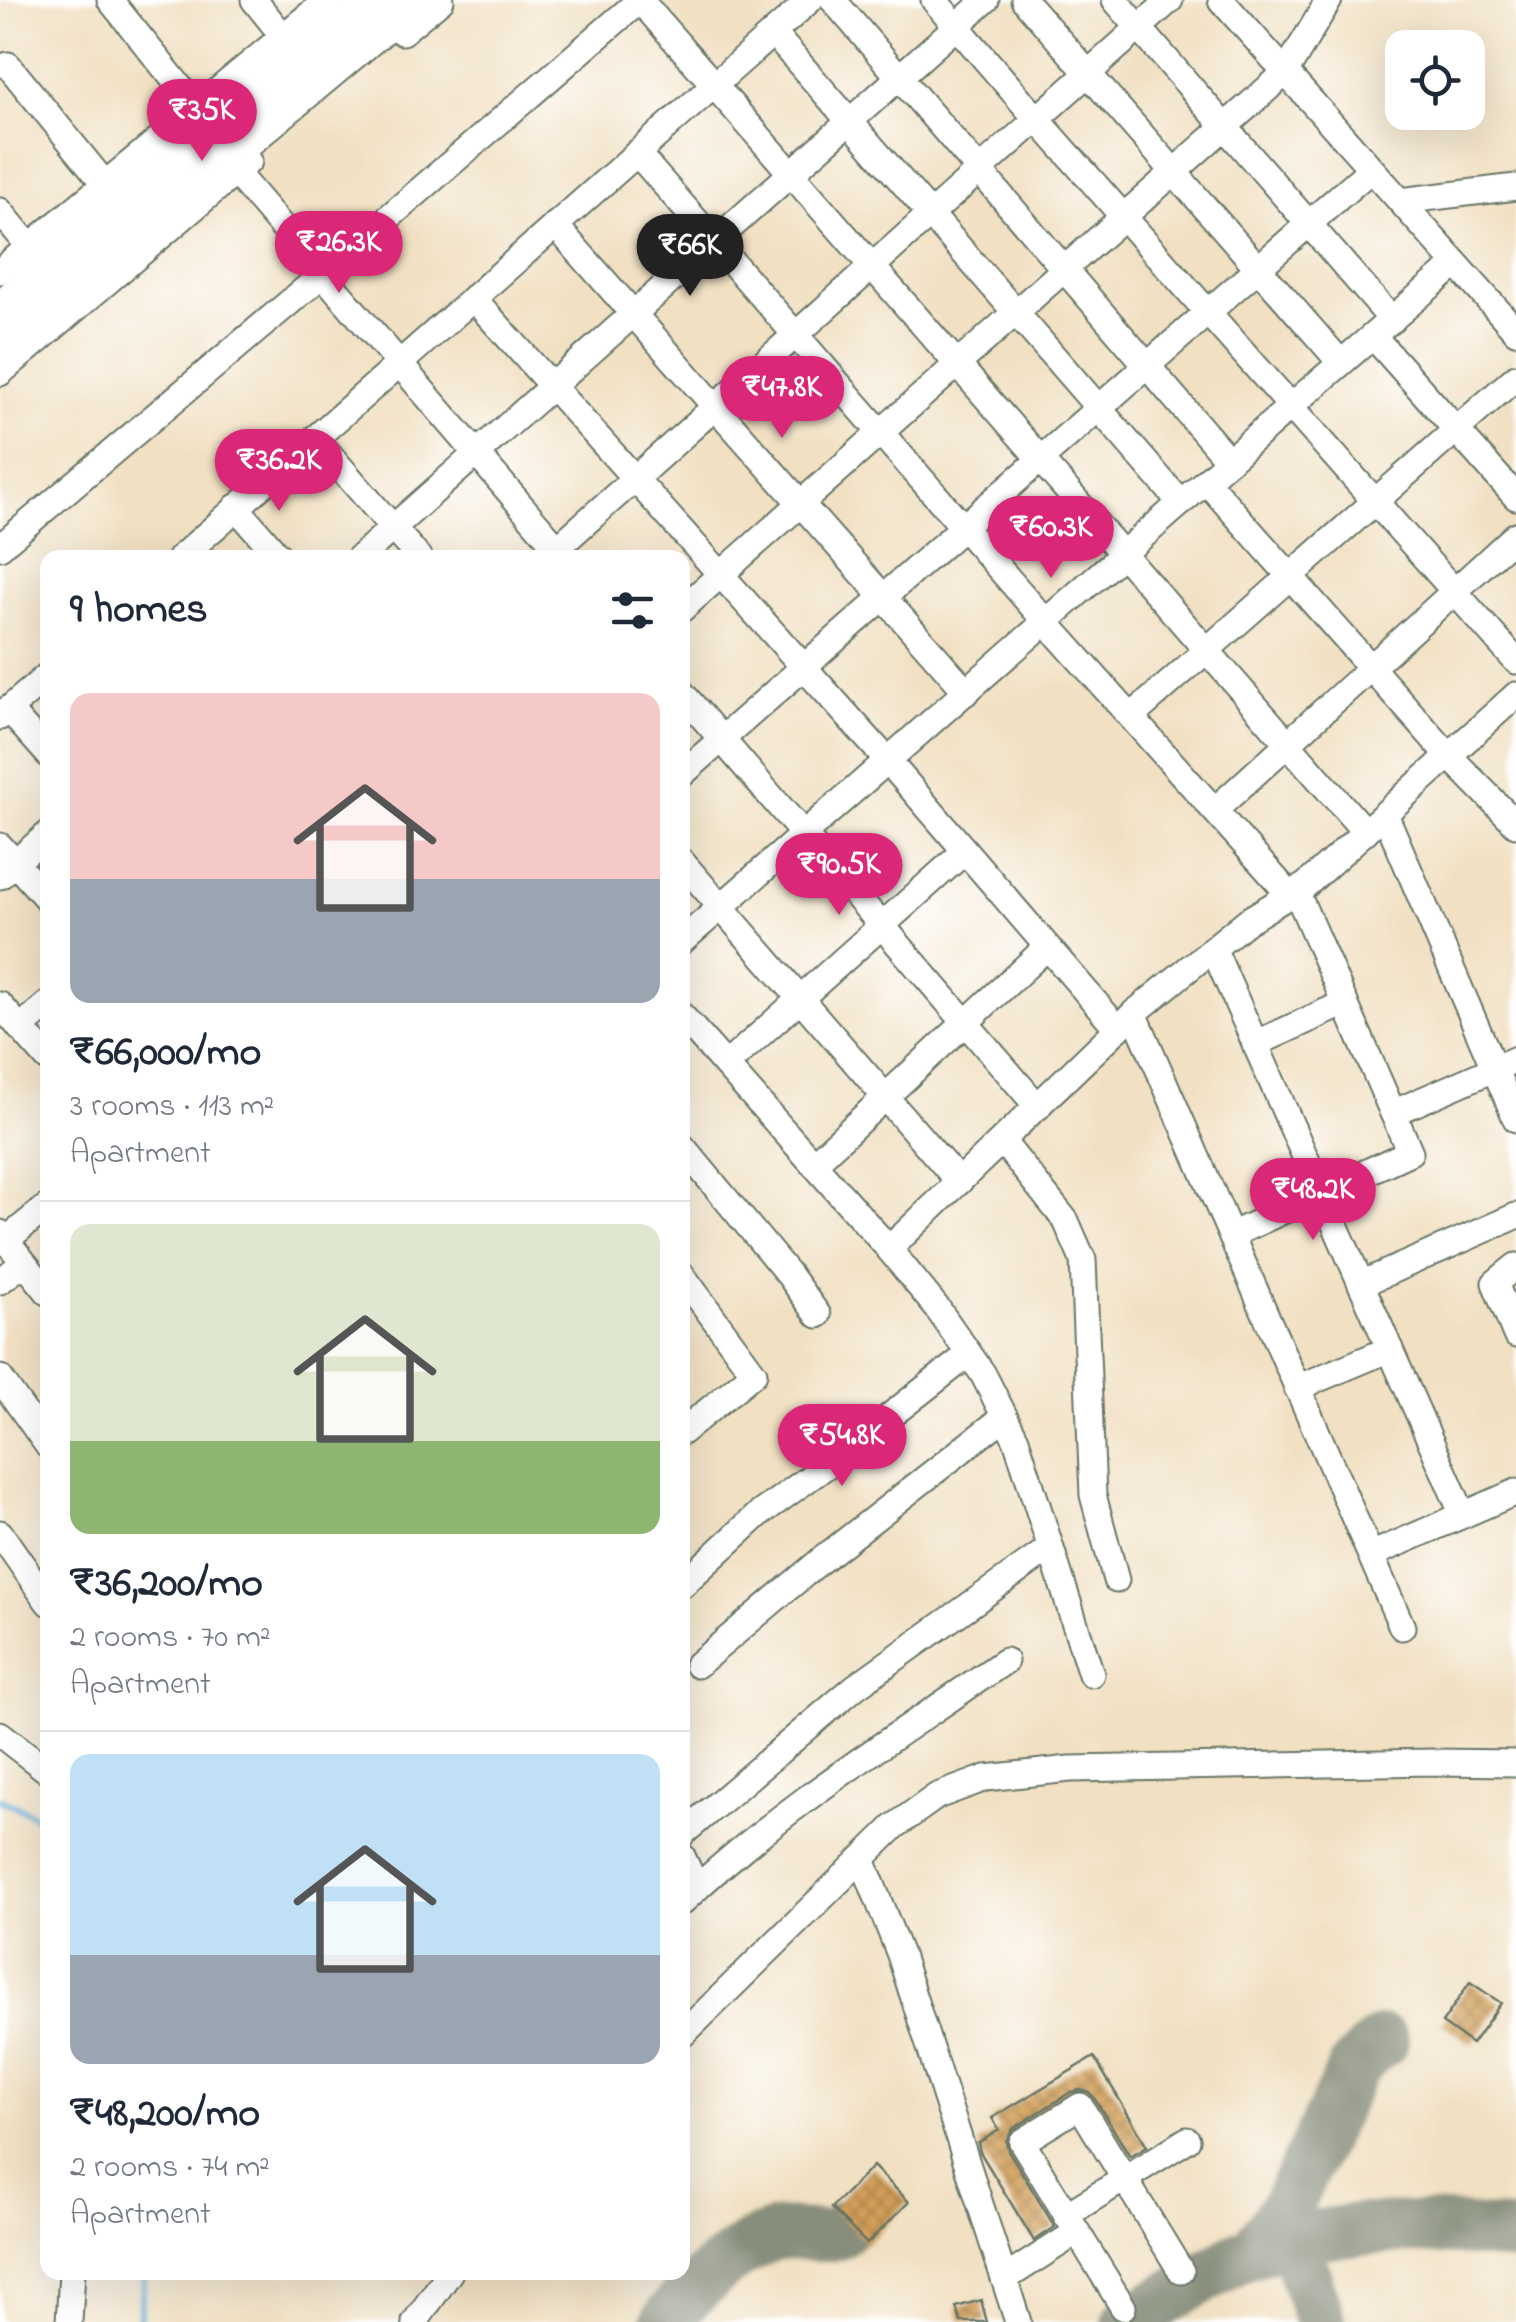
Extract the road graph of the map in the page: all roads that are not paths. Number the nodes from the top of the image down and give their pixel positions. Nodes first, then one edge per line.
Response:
1 (110, 0) edge
2 (254, 0) edge
3 (327, 0) edge
4 (370, 0) edge
5 (414, 0) edge
6 (440, 0) edge
7 (640, 0) edge
8 (810, 0) edge
9 (833, 0) edge
10 (934, 0) edge
11 (986, 0) edge
12 (1024, 0) edge
13 (1116, 0) edge
14 (1170, 0) edge
15 (1221, 0) edge
16 (1329, 0) edge
17 (956, 26) junction
18 (1139, 28) junction
19 (773, 33) junction
20 (283, 36) junction
21 (8, 65) dead end
22 (1285, 72) junction
23 (1088, 74) junction
24 (899, 77) junction
25 (714, 85) junction
26 (1037, 119) junction
27 (849, 121) junction
28 (1225, 126) junction
29 (216, 142) junction
30 (637, 153) junction
31 (1371, 169) junction
32 (980, 170) junction
33 (1174, 172) junction
34 (791, 173) junction
35 (104, 183) junction
36 (1516, 187) edge
37 (1400, 201) junction
38 (0, 211) edge
39 (930, 214) junction
40 (1123, 217) junction
41 (1308, 224) junction
42 (555, 225) junction
43 (714, 242) junction
44 (29, 246) junction
45 (1456, 264) junction
46 (872, 267) junction
47 (1258, 268) junction
48 (1064, 269) junction
49 (0, 270) edge
50 (323, 274) junction
51 (473, 298) junction
52 (0, 309) edge
53 (1016, 312) junction
54 (1207, 313) junction
55 (633, 314) junction
56 (1382, 328) junction
57 (1516, 330) edge
58 (796, 335) junction
59 (0, 346) edge
60 (400, 363) junction
61 (1341, 363) junction
62 (957, 364) junction
63 (1147, 366) junction
64 (0, 373) edge
65 (1516, 378) edge
66 (552, 386) junction
67 (715, 407) junction
68 (1290, 407) junction
69 (1099, 408) junction
70 (1456, 430) junction
71 (881, 432) junction
72 (316, 438) junction
73 (476, 453) junction
74 (1040, 460) junction
75 (1229, 461) junction
76 (635, 479) junction
77 (1206, 481) junction
78 (1516, 497) edge
79 (1374, 502) junction
80 (1181, 503) junction
81 (800, 504) junction
82 (236, 508) junction
83 (393, 527) junction
84 (964, 527) junction
85 (1516, 535) edge
86 (0, 547) edge
87 (189, 550) edge
88 (273, 550) edge
89 (367, 550) edge
90 (412, 550) edge
91 (554, 550) edge
92 (561, 550) edge
93 (1123, 554) junction
94 (720, 575) junction
95 (1290, 576) junction
96 (1454, 592) junction
97 (884, 598) junction
98 (690, 601) edge
99 (1046, 622) junction
100 (1206, 650) junction
101 (1516, 660) edge
102 (804, 668) junction
103 (1371, 668) junction
104 (40, 682) edge
105 (967, 692) junction
106 (1516, 695) edge
107 (690, 702) edge
108 (4, 713) edge
109 (1131, 717) junction
110 (722, 739) junction
111 (1288, 744) junction
112 (40, 747) edge
113 (1449, 756) junction
114 (888, 761) junction
115 (690, 767) edge
116 (1214, 810) junction
117 (1385, 814) junction
118 (1516, 824) edge
119 (1365, 832) junction
120 (804, 835) junction
121 (40, 839) edge
122 (965, 851) junction
123 (5, 861) edge
124 (690, 871) edge
125 (40, 893) edge
126 (1293, 893) junction
127 (721, 907) junction
128 (882, 925) junction
129 (690, 934) edge
130 (1048, 947) junction
131 (1213, 948) junction
132 (800, 998) junction
133 (1345, 1003) junction
134 (40, 1006) edge
135 (7, 1015) edge
136 (1126, 1021) junction
137 (966, 1023) junction
138 (690, 1025) edge
139 (1255, 1044) junction
140 (40, 1051) edge
141 (1505, 1064) edge
142 (726, 1065) junction
143 (886, 1097) junction
144 (1038, 1107) junction
145 (1394, 1114) junction
146 (1516, 1119) edge
147 (1002, 1141) junction
148 (690, 1156) edge
149 (813, 1164) junction
150 (959, 1182) junction
151 (1321, 1194) junction
152 (40, 1211) edge
153 (1510, 1218) edge
154 (1231, 1235) junction
155 (3, 1236) edge
156 (889, 1249) junction
157 (1516, 1258) edge
158 (24, 1263) junction
159 (1516, 1266) edge
160 (0, 1281) edge
161 (40, 1282) edge
162 (1361, 1284) junction
163 (690, 1286) edge
164 (818, 1315) dead end
165 (1516, 1334) edge
166 (1390, 1349) junction
167 (970, 1354) junction
168 (0, 1378) edge
169 (1298, 1388) junction
170 (1004, 1417) junction
171 (690, 1425) edge
172 (40, 1435) edge
173 (1516, 1492) edge
174 (1463, 1516) junction
175 (0, 1533) edge
176 (1050, 1548) junction
177 (1371, 1556) junction
178 (690, 1578) edge
179 (1116, 1580) dead end
180 (40, 1590) edge
181 (1402, 1627) dead end
182 (1006, 1661) dead end
183 (697, 1665) dead end
184 (1091, 1674) dead end
185 (0, 1734) edge
186 (1516, 1763) edge
187 (40, 1765) edge
188 (690, 1827) edge
189 (862, 1859) junction
190 (690, 1895) edge
191 (690, 2026) edge
192 (1186, 2140) dead end
193 (1124, 2178) junction
194 (1072, 2224) junction
195 (1181, 2271) dead end
196 (1004, 2279) junction
197 (72, 2280) edge
198 (444, 2280) edge
199 (1123, 2307) dead end
200 (69, 2322) edge
201 (415, 2322) edge
202 (1018, 2322) edge

1 - 29 street
2 - 20 street
3 - 20 street
4 - 29 highway
5 - 29 highway
6 - 29 street
7 - 25 street
7 - 50 street
8 - 19 street
9 - 24 street
10 - 17 street
11 - 17 street
12 - 23 street
13 - 18 street
14 - 18 street
15 - 22 street
16 - 22 street
17 - 24 street
17 - 26 street
18 - 23 street
18 - 28 street
19 - 25 street
19 - 27 street
20 - 29 street
21 - 35 street
22 - 28 street
22 - 31 street
23 - 26 street
23 - 33 street
24 - 27 street
24 - 32 street
25 - 30 street
25 - 34 street
26 - 32 street
26 - 40 street
27 - 34 street
27 - 39 street
28 - 33 street
28 - 41 street
29 - 35 street
29 - 50 street
29 - 52 highway
29 - 59 highway
29 - 64 street
30 - 42 street
30 - 43 street
31 - 37 street
31 - 41 street
32 - 39 street
32 - 48 street
33 - 40 street
33 - 47 street
34 - 43 street
34 - 46 street
35 - 44 street
36 - 37 street
37 - 45 street
38 - 44 street
39 - 46 street
39 - 53 street
40 - 48 street
40 - 54 street
41 - 47 street
41 - 56 street
42 - 51 street
42 - 55 street
43 - 55 street
43 - 58 street
44 - 49 street
45 - 56 street
45 - 57 street
46 - 58 street
46 - 62 street
47 - 54 street
47 - 61 street
48 - 53 street
48 - 63 street
50 - 60 street
50 - 86 street
51 - 60 street
51 - 66 street
53 - 62 street
53 - 69 street
54 - 63 street
54 - 68 street
55 - 66 street
55 - 67 street
56 - 61 street
56 - 70 street
58 - 67 street
58 - 71 street
60 - 72 street
60 - 73 street
61 - 68 street
62 - 71 street
62 - 74 street
63 - 69 street
63 - 75 street
65 - 70 street
66 - 73 street
66 - 76 street
67 - 76 street
67 - 81 street
68 - 75 street
68 - 79 street
69 - 74 street
69 - 80 street
70 - 78 street
70 - 79 street
71 - 81 street
71 - 84 street
72 - 82 street
72 - 83 street
73 - 83 street
73 - 91 street
74 - 84 street
74 - 93 street
75 - 77 street
76 - 92 street
76 - 94 street
77 - 80 street
77 - 95 street
79 - 95 street
79 - 96 street
80 - 93 street
81 - 94 street
81 - 97 street
82 - 87 street
82 - 88 street
83 - 89 street
83 - 90 street
84 - 97 street
84 - 99 street
85 - 96 street
93 - 99 street
93 - 100 street
94 - 98 street
94 - 102 street
95 - 100 street
95 - 103 street
96 - 101 street
96 - 103 street
97 - 102 street
97 - 105 street
99 - 105 street
99 - 109 street
100 - 109 street
100 - 111 street
102 - 110 street
102 - 114 street
103 - 111 street
103 - 113 street
104 - 108 street
105 - 114 street
106 - 113 street
107 - 110 street
108 - 112 street
109 - 116 street
110 - 115 street
110 - 120 street
111 - 116 street
111 - 119 street
113 - 117 street
113 - 118 street
114 - 120 street
114 - 122 street
116 - 126 street
117 - 119 street
117 - 141 street
119 - 126 street
120 - 127 street
120 - 128 street
121 - 123 street
122 - 128 street
122 - 130 street
123 - 125 street
124 - 127 street
126 - 131 street
126 - 133 street
127 - 129 street
127 - 132 street
128 - 132 street
128 - 137 street
130 - 136 street
130 - 137 street
131 - 136 street
131 - 139 street
132 - 142 street
132 - 143 street
133 - 139 street
133 - 145 street
134 - 135 street
135 - 140 street
136 - 144 street
136 - 154 street
137 - 143 street
137 - 144 street
138 - 142 street
139 - 151 street
141 - 145 street
141 - 146 street
142 - 149 street
143 - 149 street
143 - 150 street
144 - 147 street
145 - 151 street
147 - 150 street
147 - 179 street
148 - 164 street
149 - 156 street
150 - 156 street
151 - 154 street
151 - 162 street
152 - 155 street
153 - 157 street
153 - 162 street
154 - 169 street
155 - 158 street
156 - 167 street
158 - 160 street
158 - 161 street
159 - 165 street
162 - 166 street
163 - 171 street
166 - 169 street
166 - 174 street
167 - 170 street
167 - 178 street
168 - 172 street
169 - 177 street
170 - 176 street
170 - 183 street
173 - 174 street
174 - 177 street
175 - 180 street
176 - 184 street
176 - 188 street
177 - 181 street
182 - 190 street
185 - 187 street
186 - 189 street
189 - 191 street
189 - 196 street
192 - 193 street
193 - 194 street
193 - 194 street
193 - 195 street
194 - 196 street
194 - 199 street
196 - 202 street
197 - 200 street
198 - 201 street

